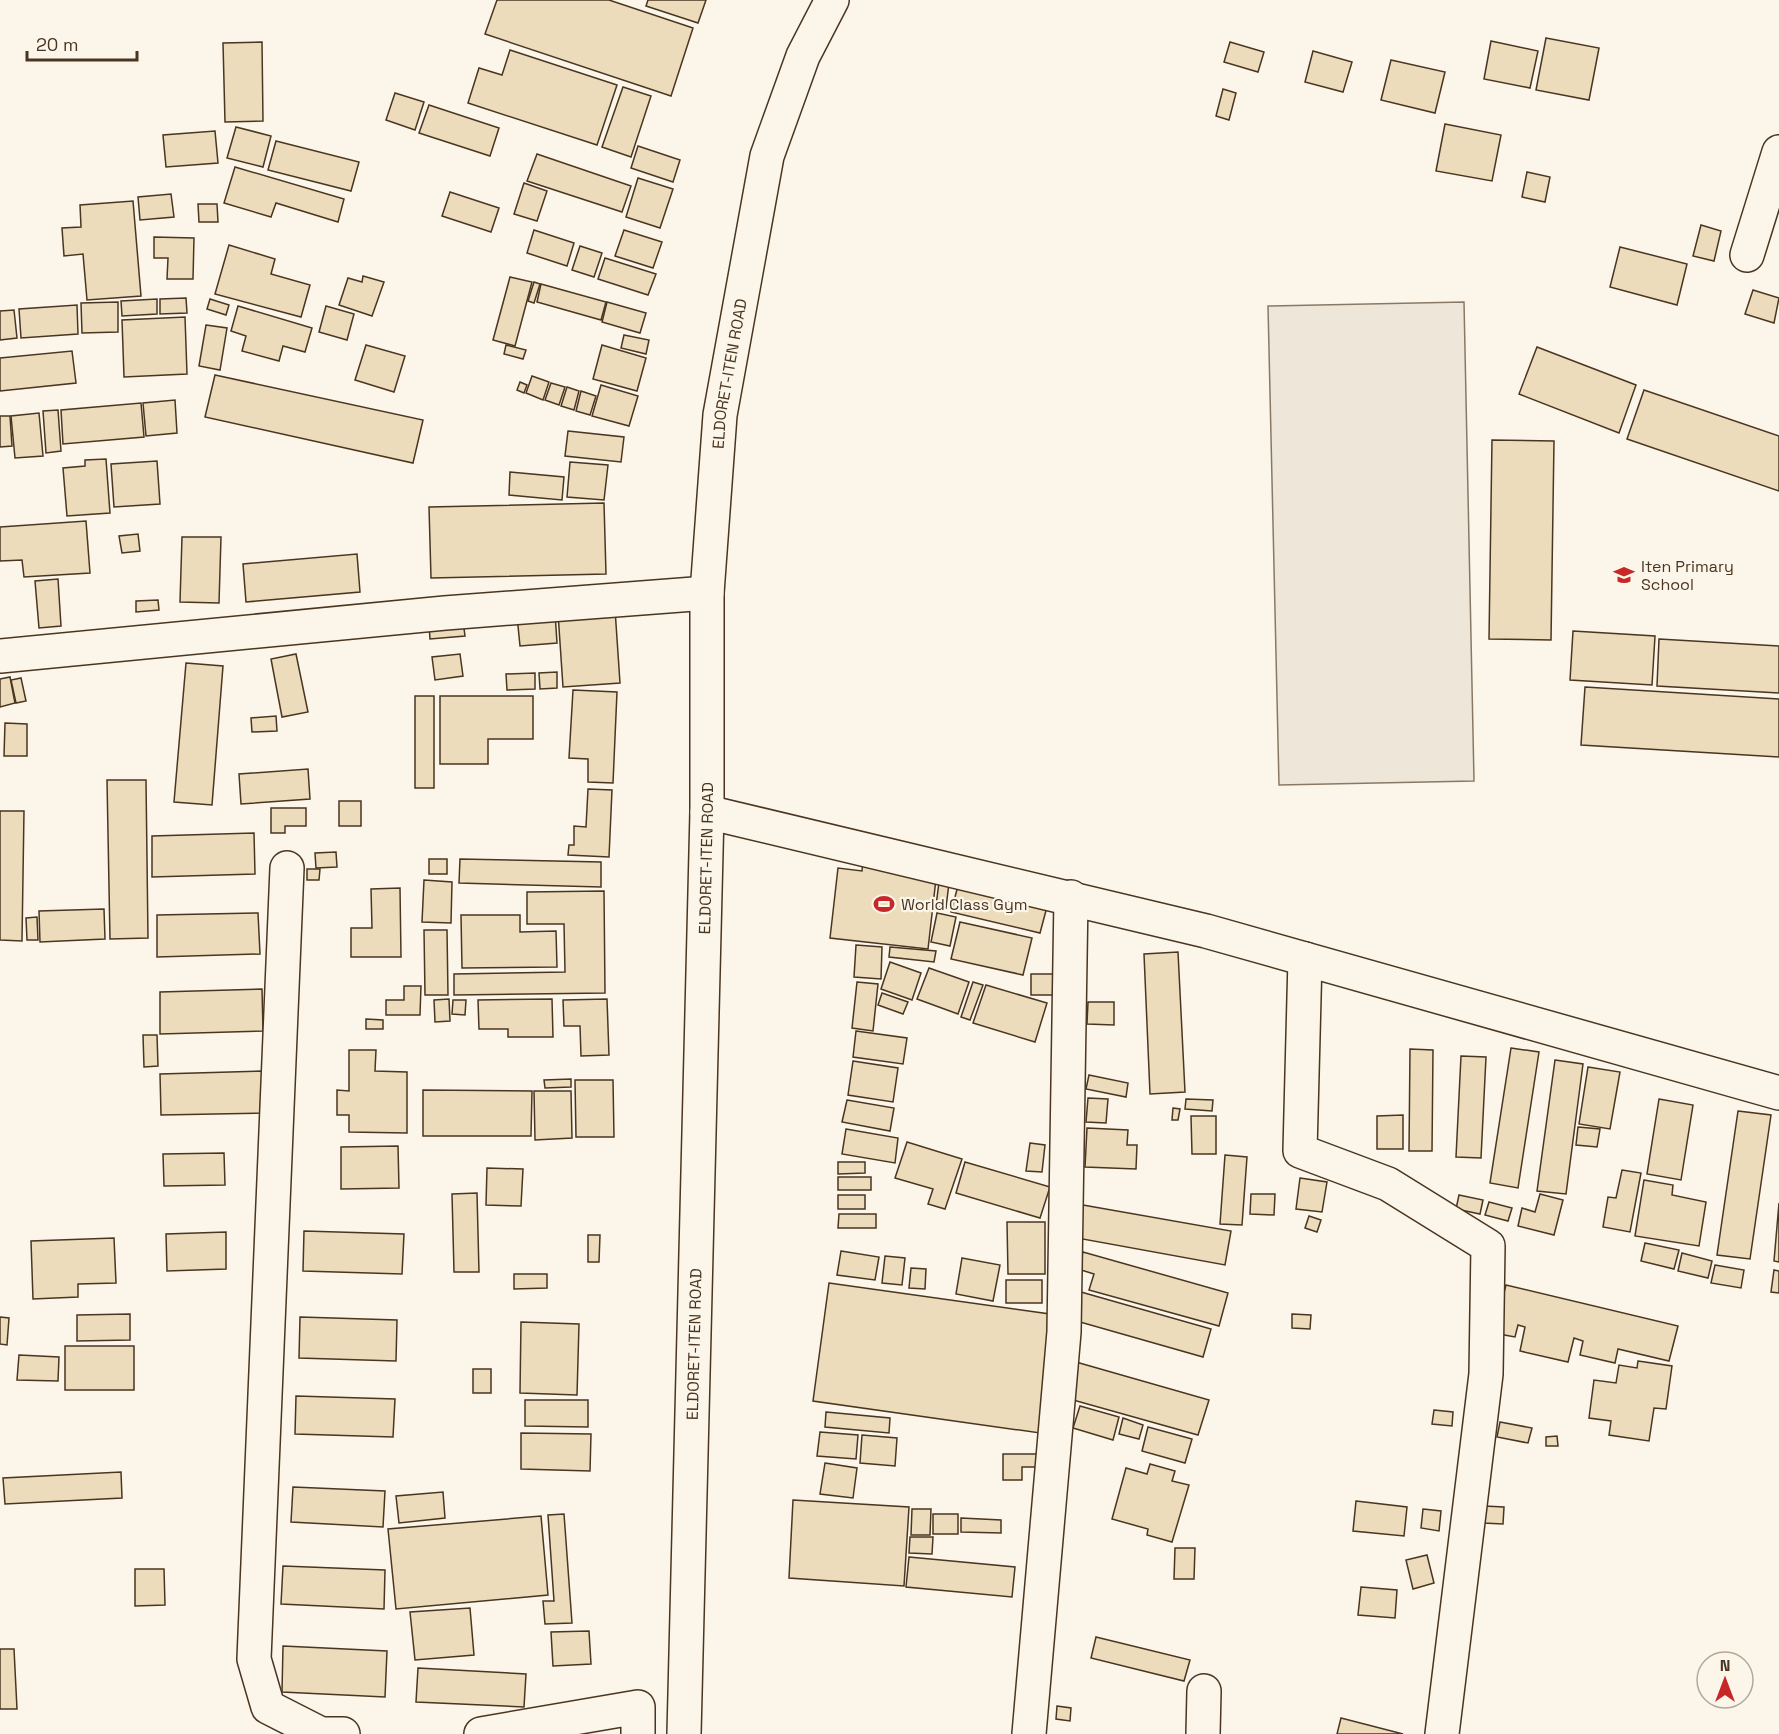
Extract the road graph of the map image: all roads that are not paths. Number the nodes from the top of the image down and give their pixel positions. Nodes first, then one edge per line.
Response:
1 (832, 0) edge
2 (1779, 152) edge
3 (1747, 255) dead end
4 (707, 592) junction
5 (0, 656) edge
6 (707, 812) junction
7 (287, 868) dead end
8 (1071, 897) junction
9 (1305, 958) junction
10 (1779, 1093) edge
11 (1204, 1691) dead end
12 (343, 1734) edge
13 (481, 1734) edge
14 (638, 1734) edge
15 (684, 1734) edge
16 (1029, 1734) edge
17 (1203, 1734) edge
18 (1442, 1734) edge

1 - 4 street, ELDORET-ITEN ROAD
2 - 3 street
4 - 5 street
4 - 6 street, ELDORET-ITEN ROAD
6 - 8 street
6 - 15 street, ELDORET-ITEN ROAD
7 - 12 street
8 - 9 street
8 - 16 street
9 - 10 street
9 - 18 street
11 - 17 street
13 - 14 street

